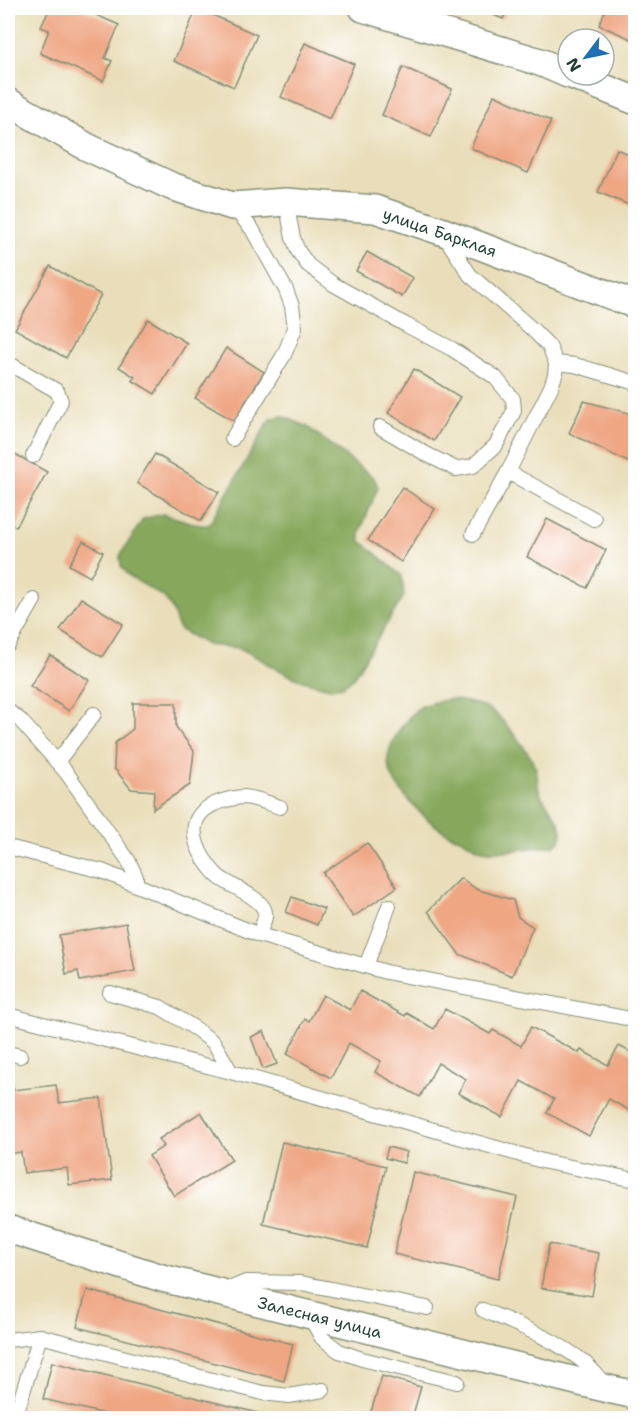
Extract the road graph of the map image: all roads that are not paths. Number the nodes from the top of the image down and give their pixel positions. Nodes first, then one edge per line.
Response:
1 (363, 8) edge
2 (556, 68) edge
3 (602, 87) edge
4 (636, 101) edge
5 (8, 102) edge
6 (286, 202) junction
7 (232, 206) junction
8 (441, 231) junction
9 (636, 305) edge
10 (8, 363) edge
11 (556, 363) junction
12 (636, 384) edge
13 (380, 427) dead end
14 (232, 439) dead end
15 (33, 456) dead end
16 (508, 472) junction
17 (594, 519) dead end
18 (473, 534) dead end
19 (34, 600) dead end
20 (8, 645) edge
21 (8, 711) edge
22 (94, 714) dead end
23 (57, 762) junction
24 (280, 807) dead end
25 (8, 847) edge
26 (136, 885) junction
27 (389, 906) dead end
28 (259, 935) junction
29 (366, 966) junction
30 (110, 993) dead end
31 (8, 1015) edge
32 (633, 1015) edge
33 (231, 1072) junction
34 (636, 1180) edge
35 (8, 1229) edge
36 (230, 1294) junction
37 (427, 1308) dead end
38 (483, 1310) dead end
39 (308, 1314) junction
40 (40, 1336) junction
41 (8, 1340) edge
42 (457, 1382) dead end
43 (608, 1389) junction
44 (323, 1390) dead end
45 (636, 1395) edge
46 (11, 1418) edge

1 - 2 street
3 - 4 street
5 - 7 street, улица Барклая
6 - 7 street, улица Барклая
6 - 8 street, улица Барклая
6 - 13 lane
7 - 14 lane
8 - 9 street, улица Барклая
8 - 11 lane
10 - 15 lane
11 - 12 lane
11 - 16 lane
16 - 17 lane
16 - 18 lane
19 - 20 lane
21 - 23 lane
22 - 23 lane
23 - 26 lane
24 - 28 lane
25 - 26 lane
26 - 28 lane
27 - 29 lane
28 - 29 lane
29 - 32 lane
30 - 33 lane
31 - 33 lane
33 - 34 lane
35 - 36 street, Залесная улица
36 - 37 lane
36 - 39 street, Залесная улица
38 - 43 lane
39 - 42 lane
39 - 43 street, Залесная улица
40 - 41 lane
40 - 44 lane
40 - 46 lane
43 - 45 street, Залесная улица

